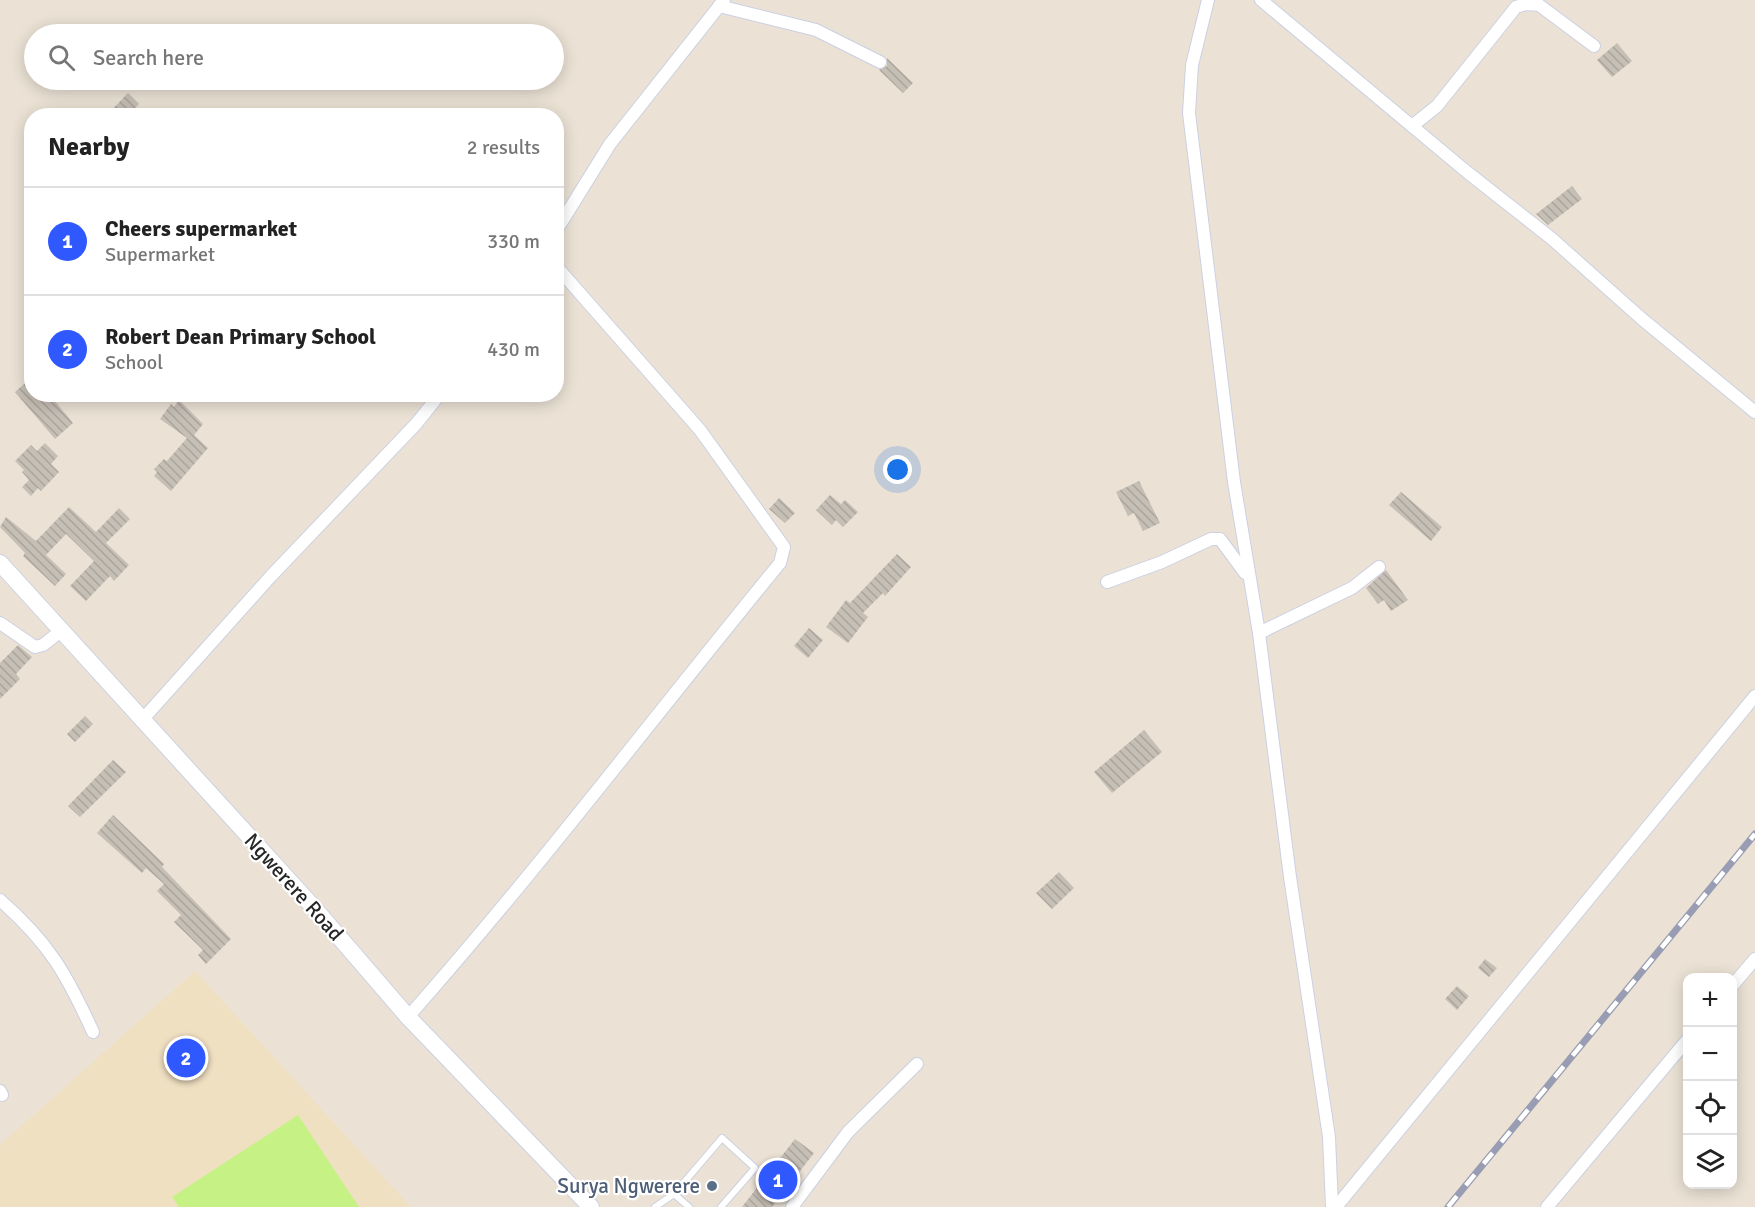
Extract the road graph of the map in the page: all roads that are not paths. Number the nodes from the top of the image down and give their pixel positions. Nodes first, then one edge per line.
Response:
1 (1208, 0) edge
2 (1261, 0) edge
3 (722, 3) edge
4 (1594, 46) dead end
5 (880, 62) dead end
6 (1412, 126) junction
7 (564, 218) edge
8 (564, 275) edge
9 (434, 402) edge
10 (1755, 412) edge
11 (0, 563) edge
12 (1379, 567) dead end
13 (1107, 582) dead end
14 (1251, 588) junction
15 (0, 623) edge
16 (62, 630) junction
17 (1259, 633) junction
18 (1755, 696) edge
19 (143, 719) junction
20 (0, 900) edge
21 (1755, 959) edge
22 (1737, 980) edge
23 (408, 1017) junction
24 (93, 1032) dead end
25 (1683, 1045) edge
26 (917, 1064) dead end
27 (674, 1194) junction
28 (591, 1207) edge
29 (655, 1207) edge
30 (689, 1207) edge
31 (721, 1207) edge
32 (792, 1207) edge
33 (1334, 1207) edge
34 (1547, 1207) edge

1 - 14 street
2 - 6 street
3 - 5 street
3 - 7 street
4 - 6 street
6 - 10 street
8 - 23 street
9 - 19 street
11 - 16 main road, Ngwerere Road
12 - 17 street
13 - 14 street
14 - 17 street
15 - 16 street
16 - 19 main road, Ngwerere Road
17 - 33 street
18 - 33 street
19 - 23 main road, Ngwerere Road
20 - 24 street
21 - 22 street
23 - 28 main road, Ngwerere Road
25 - 34 street
26 - 32 street
27 - 29 lane
27 - 30 lane
27 - 31 lane

